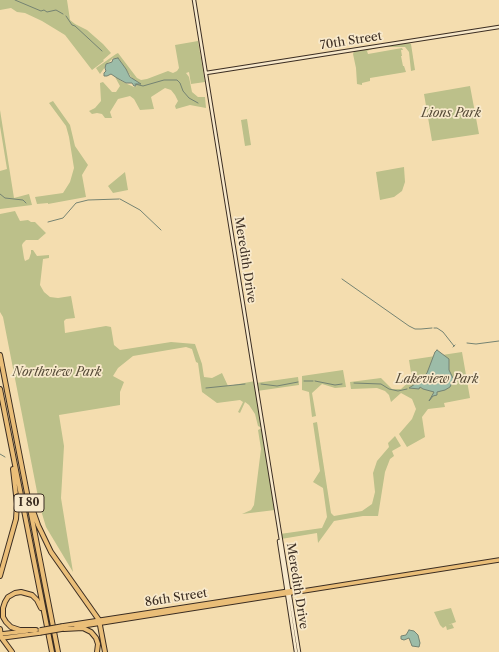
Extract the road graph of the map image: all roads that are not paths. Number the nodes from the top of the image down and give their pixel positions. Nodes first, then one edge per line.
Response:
1 (194, 0) edge
2 (499, 27) edge
3 (206, 73) junction
4 (0, 355) edge
5 (0, 389) edge
6 (10, 440) junction
7 (27, 493) junction
8 (499, 560) edge
9 (0, 576) edge
10 (288, 592) junction
11 (99, 621) junction
12 (63, 628) junction
13 (0, 629) edge
14 (39, 631) junction
15 (48, 632) junction
16 (1, 636) edge
17 (12, 652) edge
18 (52, 652) edge
19 (60, 652) edge
20 (97, 652) edge
21 (105, 652) edge
22 (297, 652) edge

1 - 3 main road, Meredith Drive
2 - 3 main road, 70th Street
3 - 10 main road, Meredith Drive
4 - 7 highway, I 80
5 - 6 highway, I 80
6 - 9 highway
6 - 15 highway, I 80
7 - 11 highway
7 - 19 highway, I 80
8 - 10 main road, 86th Street
10 - 11 main road, 86th Street
10 - 22 main road, Meredith Drive
11 - 12 main road, 86th Street
11 - 21 highway
12 - 14 main road, 86th Street, bridge
12 - 20 highway
13 - 16 highway
14 - 15 highway
14 - 16 main road, 86th Street
15 - 18 highway
16 - 17 highway

